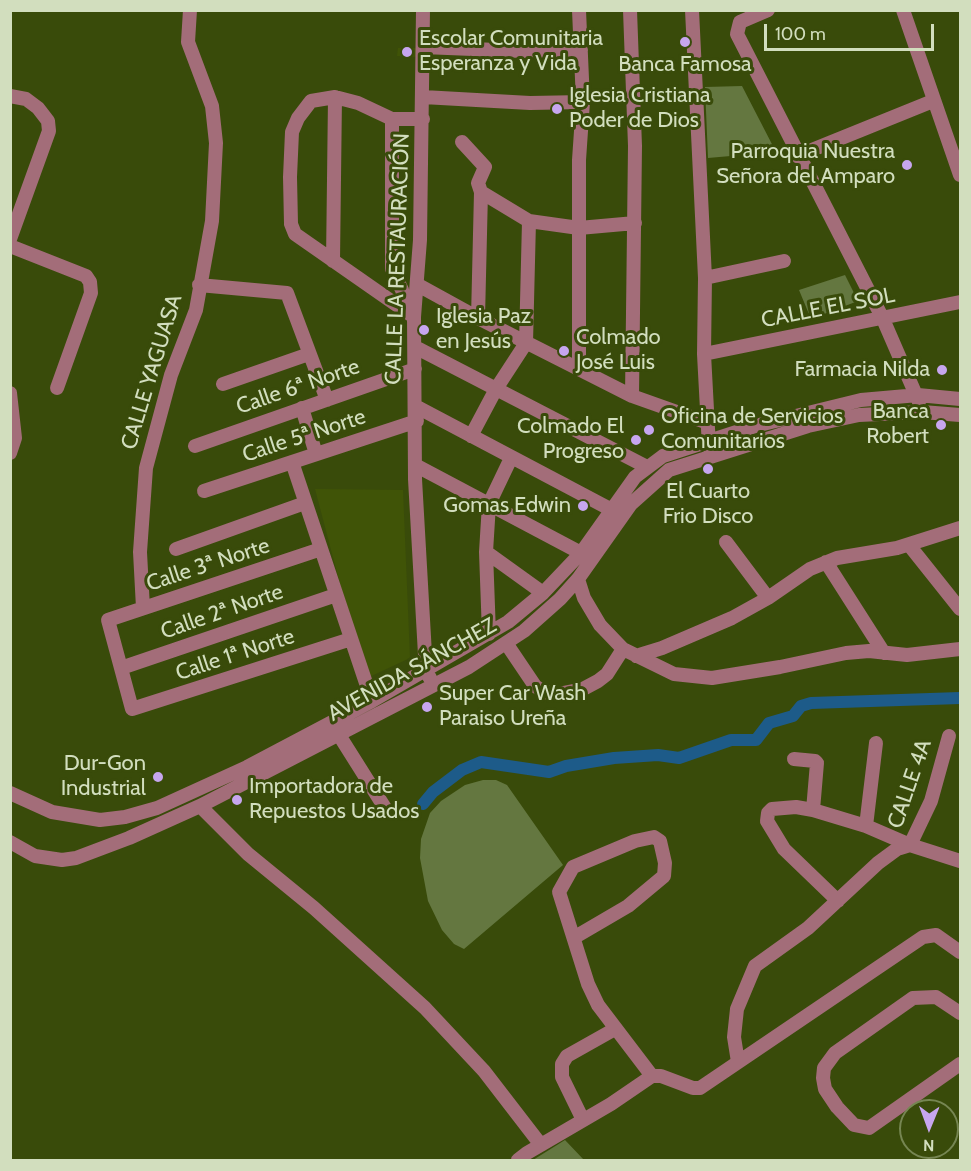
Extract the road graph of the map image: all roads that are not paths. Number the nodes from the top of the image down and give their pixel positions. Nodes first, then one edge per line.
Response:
1 (190, 10) edge
2 (423, 10) edge
3 (579, 10) edge
4 (630, 10) edge
5 (692, 10) edge
6 (768, 10) edge
7 (903, 10) edge
8 (423, 47) junction
9 (581, 50) junction
10 (10, 96) edge
11 (334, 97) junction
12 (423, 97) junction
13 (933, 101) junction
14 (583, 102) junction
15 (392, 119) junction
16 (423, 119) junction
17 (462, 142) dead end
18 (798, 156) junction
19 (960, 175) edge
20 (481, 192) junction
21 (529, 221) junction
22 (634, 223) junction
23 (579, 228) junction
24 (10, 238) edge
25 (10, 246) edge
26 (333, 261) junction
27 (784, 261) dead end
28 (705, 278) junction
29 (199, 285) junction
30 (418, 285) junction
31 (960, 302) edge
32 (411, 314) junction
33 (478, 318) junction
34 (883, 319) junction
35 (526, 343) junction
36 (415, 347) junction
37 (309, 354) junction
38 (704, 354) junction
39 (415, 369) junction
40 (579, 369) junction
41 (223, 384) dead end
42 (57, 388) dead end
43 (496, 389) junction
44 (10, 393) edge
45 (918, 395) junction
46 (632, 396) junction
47 (960, 399) edge
48 (327, 400) junction
49 (302, 408) junction
50 (922, 412) junction
51 (417, 414) junction
52 (960, 415) edge
53 (708, 423) junction
54 (471, 436) junction
55 (13, 438) edge
56 (708, 441) junction
57 (195, 446) dead end
58 (10, 453) edge
59 (316, 454) junction
60 (711, 455) junction
61 (511, 458) junction
62 (291, 462) junction
63 (415, 465) junction
64 (647, 467) junction
65 (204, 491) dead end
66 (305, 503) junction
67 (489, 504) junction
68 (610, 509) junction
69 (960, 528) edge
70 (726, 542) dead end
71 (909, 545) junction
72 (176, 549) dead end
73 (321, 549) junction
74 (486, 552) junction
75 (581, 553) junction
76 (826, 562) junction
77 (578, 579) junction
78 (543, 593) junction
79 (336, 594) junction
80 (768, 598) junction
81 (143, 608) junction
82 (960, 609) edge
83 (489, 634) junction
84 (351, 639) junction
85 (506, 643) junction
86 (960, 649) edge
87 (630, 652) junction
88 (884, 653) junction
89 (121, 668) junction
90 (426, 672) junction
91 (434, 686) junction
92 (372, 701) junction
93 (339, 735) junction
94 (949, 736) dead end
95 (876, 743) dead end
96 (794, 759) dead end
97 (10, 793) edge
98 (200, 806) junction
99 (385, 808) dead end
100 (813, 810) junction
101 (866, 826) junction
102 (10, 843) edge
103 (910, 845) junction
104 (960, 861) edge
105 (838, 901) junction
106 (575, 937) junction
107 (960, 952) edge
108 (960, 1012) edge
109 (615, 1029) junction
110 (738, 1062) junction
111 (960, 1065) edge
112 (652, 1076) junction
113 (583, 1120) junction
114 (541, 1145) junction
115 (518, 1161) edge

1 - 29 street, CALLE YAGUASA
2 - 8 street, CALLE LA RESTAURACIÓN
3 - 9 street
4 - 22 street
5 - 28 street
6 - 18 street
7 - 13 street
8 - 9 street
8 - 12 street, CALLE LA RESTAURACIÓN
9 - 14 street
10 - 24 street
11 - 15 street
11 - 26 street
11 - 26 street
12 - 14 street
12 - 16 street, CALLE LA RESTAURACIÓN
13 - 18 street
13 - 19 street
14 - 23 street
15 - 16 street
15 - 32 street
16 - 30 street, CALLE LA RESTAURACIÓN
17 - 20 street
18 - 34 street
20 - 21 street
20 - 33 street
21 - 23 street
21 - 35 street
22 - 23 street
22 - 46 street
23 - 40 street
25 - 42 street
26 - 32 street
27 - 28 street
28 - 38 street
29 - 37 street
29 - 81 street, CALLE YAGUASA
30 - 32 street, CALLE LA RESTAURACIÓN
30 - 33 street
31 - 34 street, CALLE EL SOL
32 - 36 street, CALLE LA RESTAURACIÓN
33 - 35 street
34 - 38 street, CALLE EL SOL
34 - 45 street
35 - 40 street
35 - 43 street
36 - 39 street, CALLE LA RESTAURACIÓN
36 - 43 street
37 - 41 street
37 - 48 street
38 - 53 street
39 - 48 street, Calle 6ª Norte
39 - 51 street, CALLE LA RESTAURACIÓN
40 - 46 street
43 - 54 street
43 - 64 street
44 - 55 street
45 - 47 street, AVENIDA SÁNCHEZ
45 - 50 street
45 - 56 street, AVENIDA SÁNCHEZ
46 - 53 street
48 - 49 street, Calle 6ª Norte
49 - 57 street, Calle 6ª Norte
49 - 59 street
50 - 52 street, AVENIDA SÁNCHEZ
50 - 60 street, AVENIDA SÁNCHEZ
51 - 54 street
51 - 59 street, Calle 5ª Norte
51 - 63 street, CALLE LA RESTAURACIÓN
53 - 56 street
54 - 61 street
55 - 58 street
56 - 60 street
56 - 64 street, AVENIDA SÁNCHEZ
59 - 62 street, Calle 5ª Norte
60 - 77 street, AVENIDA SÁNCHEZ
61 - 67 street
61 - 68 street
62 - 65 street, Calle 5ª Norte
62 - 66 street
63 - 67 street
63 - 90 street, CALLE LA RESTAURACIÓN
64 - 68 street, AVENIDA SÁNCHEZ
66 - 72 street
66 - 73 street
67 - 74 street
67 - 75 street
68 - 75 street, AVENIDA SÁNCHEZ
69 - 71 street
70 - 80 street
71 - 76 street
71 - 82 street
73 - 79 street
73 - 81 street, Calle 3ª Norte
74 - 78 street
74 - 83 street
75 - 78 street, AVENIDA SÁNCHEZ
76 - 80 street
76 - 88 street
77 - 85 street, AVENIDA SÁNCHEZ
77 - 87 street
78 - 83 street, AVENIDA SÁNCHEZ
79 - 84 street
79 - 89 street, Calle 2ª Norte
80 - 87 street
81 - 89 street, Calle 3ª Norte
83 - 90 street, AVENIDA SÁNCHEZ
84 - 89 street, Calle 1ª Norte
84 - 92 street
85 - 87 street
85 - 91 street, AVENIDA SÁNCHEZ
86 - 88 street
87 - 88 street
90 - 91 street, CALLE LA RESTAURACIÓN
90 - 92 street, AVENIDA SÁNCHEZ
91 - 93 street, AVENIDA SÁNCHEZ
92 - 97 street, AVENIDA SÁNCHEZ
93 - 98 street, AVENIDA SÁNCHEZ
93 - 99 street
94 - 103 street, CALLE 4A
95 - 101 street
96 - 100 street
98 - 102 street, AVENIDA SÁNCHEZ
98 - 114 street
100 - 101 street
100 - 105 street
101 - 103 street
103 - 104 street
103 - 105 street
105 - 110 street
106 - 106 street
106 - 109 street
107 - 110 street
108 - 111 street
109 - 112 street
109 - 113 street
110 - 112 street
112 - 113 street
113 - 114 street
114 - 115 street

